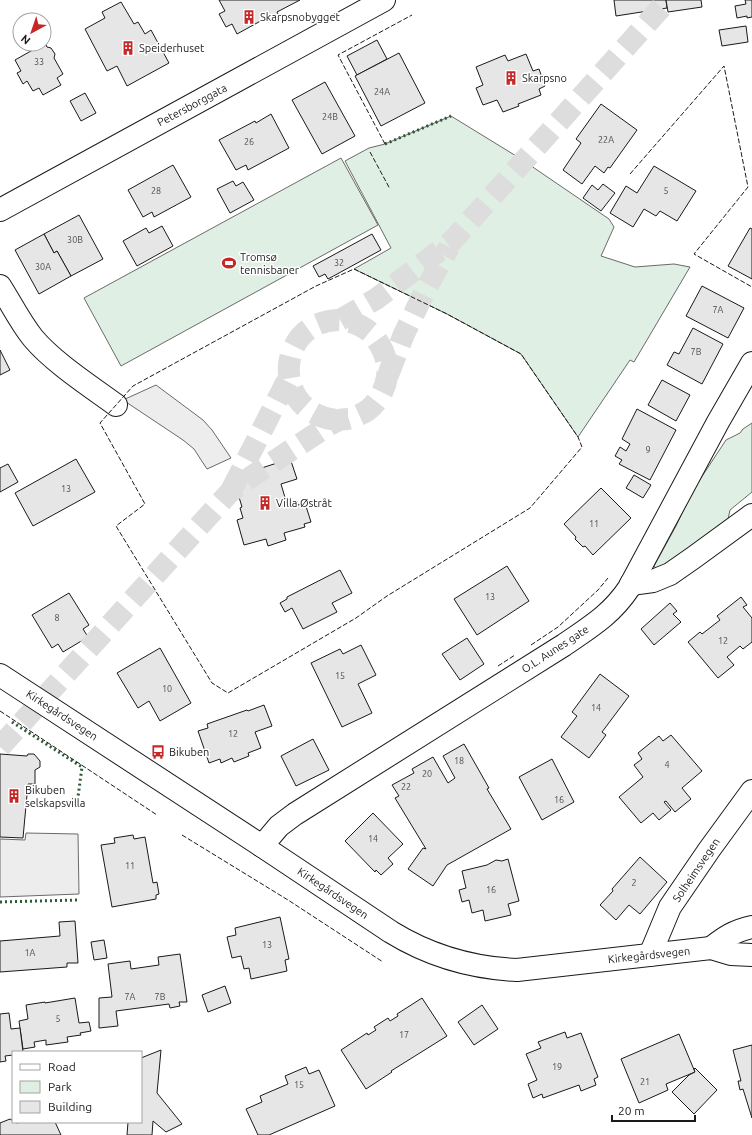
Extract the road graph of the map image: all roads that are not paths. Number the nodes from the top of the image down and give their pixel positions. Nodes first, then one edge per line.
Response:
1 (384, 0) edge
2 (0, 210) edge
3 (0, 286) edge
4 (752, 363) edge
5 (116, 405) dead end
6 (752, 515) edge
7 (631, 584) junction
8 (0, 675) edge
9 (752, 791) edge
10 (262, 846) junction
11 (752, 927) edge
12 (711, 948) junction
13 (650, 955) junction
14 (752, 955) edge

1 - 2 street, Petersborggata
3 - 5 street
4 - 7 street, O.L. Aunes gate
6 - 7 street
7 - 10 street, O.L. Aunes gate
8 - 10 street, Kirkegårdsvegen
9 - 13 street, Solheimsvegen
10 - 13 street, Kirkegårdsvegen
11 - 12 street
12 - 13 street, Kirkegårdsvegen
12 - 14 street, Kirkegårdsvegen

